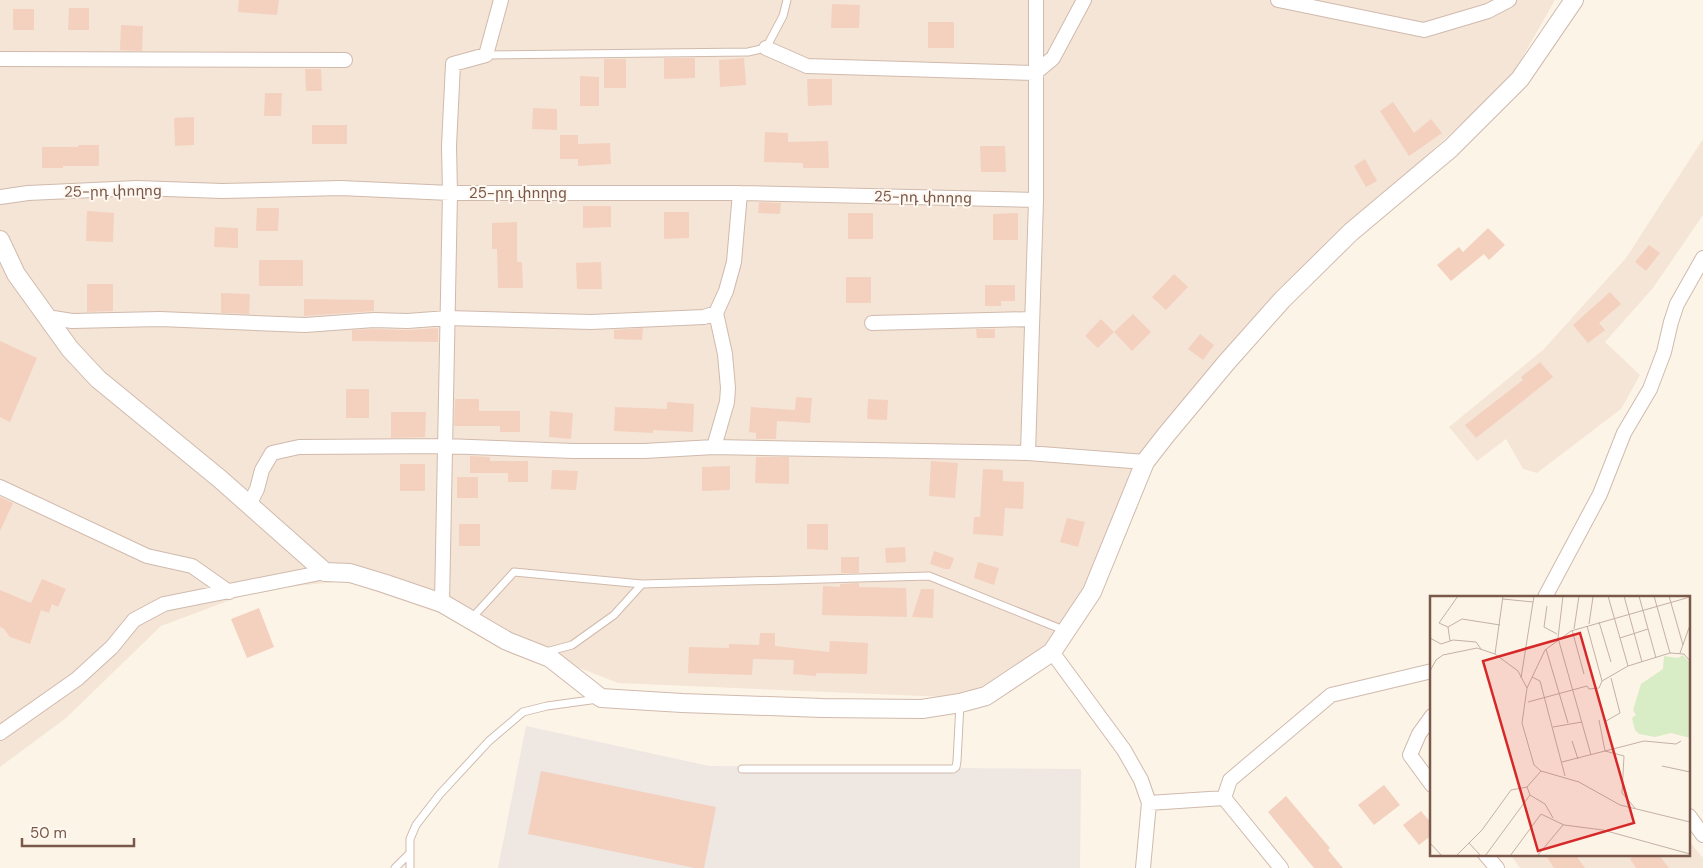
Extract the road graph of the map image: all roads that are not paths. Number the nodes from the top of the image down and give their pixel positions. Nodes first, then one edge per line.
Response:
1 (501, 0) edge
2 (787, 0) edge
3 (1036, 0) edge
4 (1084, 0) edge
5 (1278, 0) edge
6 (1509, 0) edge
7 (1574, 0) edge
8 (766, 48) junction
9 (486, 55) junction
10 (0, 59) edge
11 (345, 60) dead end
12 (1035, 73) junction
13 (450, 193) junction
14 (740, 193) junction
15 (0, 197) edge
16 (1036, 200) junction
17 (0, 240) edge
18 (1703, 258) edge
19 (716, 313) junction
20 (47, 317) junction
21 (448, 318) junction
22 (1032, 319) junction
23 (872, 323) dead end
24 (445, 446) junction
25 (714, 447) junction
26 (1028, 453) junction
27 (1145, 462) junction
28 (0, 487) edge
29 (249, 505) junction
30 (325, 572) junction
31 (642, 584) junction
32 (229, 592) junction
33 (1547, 596) edge
34 (442, 604) junction
35 (471, 620) junction
36 (1066, 632) junction
37 (1052, 652) junction
38 (541, 654) junction
39 (1430, 671) edge
40 (601, 698) junction
41 (960, 703) junction
42 (1430, 719) edge
43 (0, 733) edge
44 (742, 770) dead end
45 (1430, 782) edge
46 (1224, 798) junction
47 (1148, 803) junction
48 (1690, 817) edge
49 (1703, 835) edge
50 (409, 854) junction
51 (1488, 856) edge
52 (395, 868) edge
53 (410, 868) edge
54 (1143, 868) edge
55 (1281, 868) edge
56 (1497, 868) edge

1 - 9 street
2 - 8 lane
3 - 12 street
4 - 12 street
5 - 6 street
7 - 27 street
8 - 9 lane
8 - 12 street
9 - 13 street
10 - 11 street
12 - 16 street
13 - 14 street, 25-րդ փողոց
13 - 15 street, 25-րդ փողոց
13 - 21 street
14 - 16 street, 25-րդ փողոց
14 - 19 street
16 - 22 street
17 - 20 street
18 - 33 street
19 - 21 street
19 - 25 street
20 - 21 street
20 - 29 street
21 - 24 street
22 - 23 street
22 - 26 street
24 - 25 street
24 - 29 street
24 - 34 street
25 - 26 street
26 - 27 street
27 - 36 street
28 - 32 street
29 - 30 street
30 - 32 street
30 - 34 street
31 - 35 lane
31 - 36 lane
31 - 38 lane
32 - 43 street
34 - 35 street
35 - 38 street
36 - 37 street
37 - 41 street
37 - 47 street
38 - 40 street
39 - 46 street
40 - 41 street
40 - 50 lane
41 - 44 lane
42 - 45 street
46 - 47 street
46 - 55 street
47 - 54 street
48 - 49 street
50 - 52 lane
50 - 53 lane
51 - 56 street

